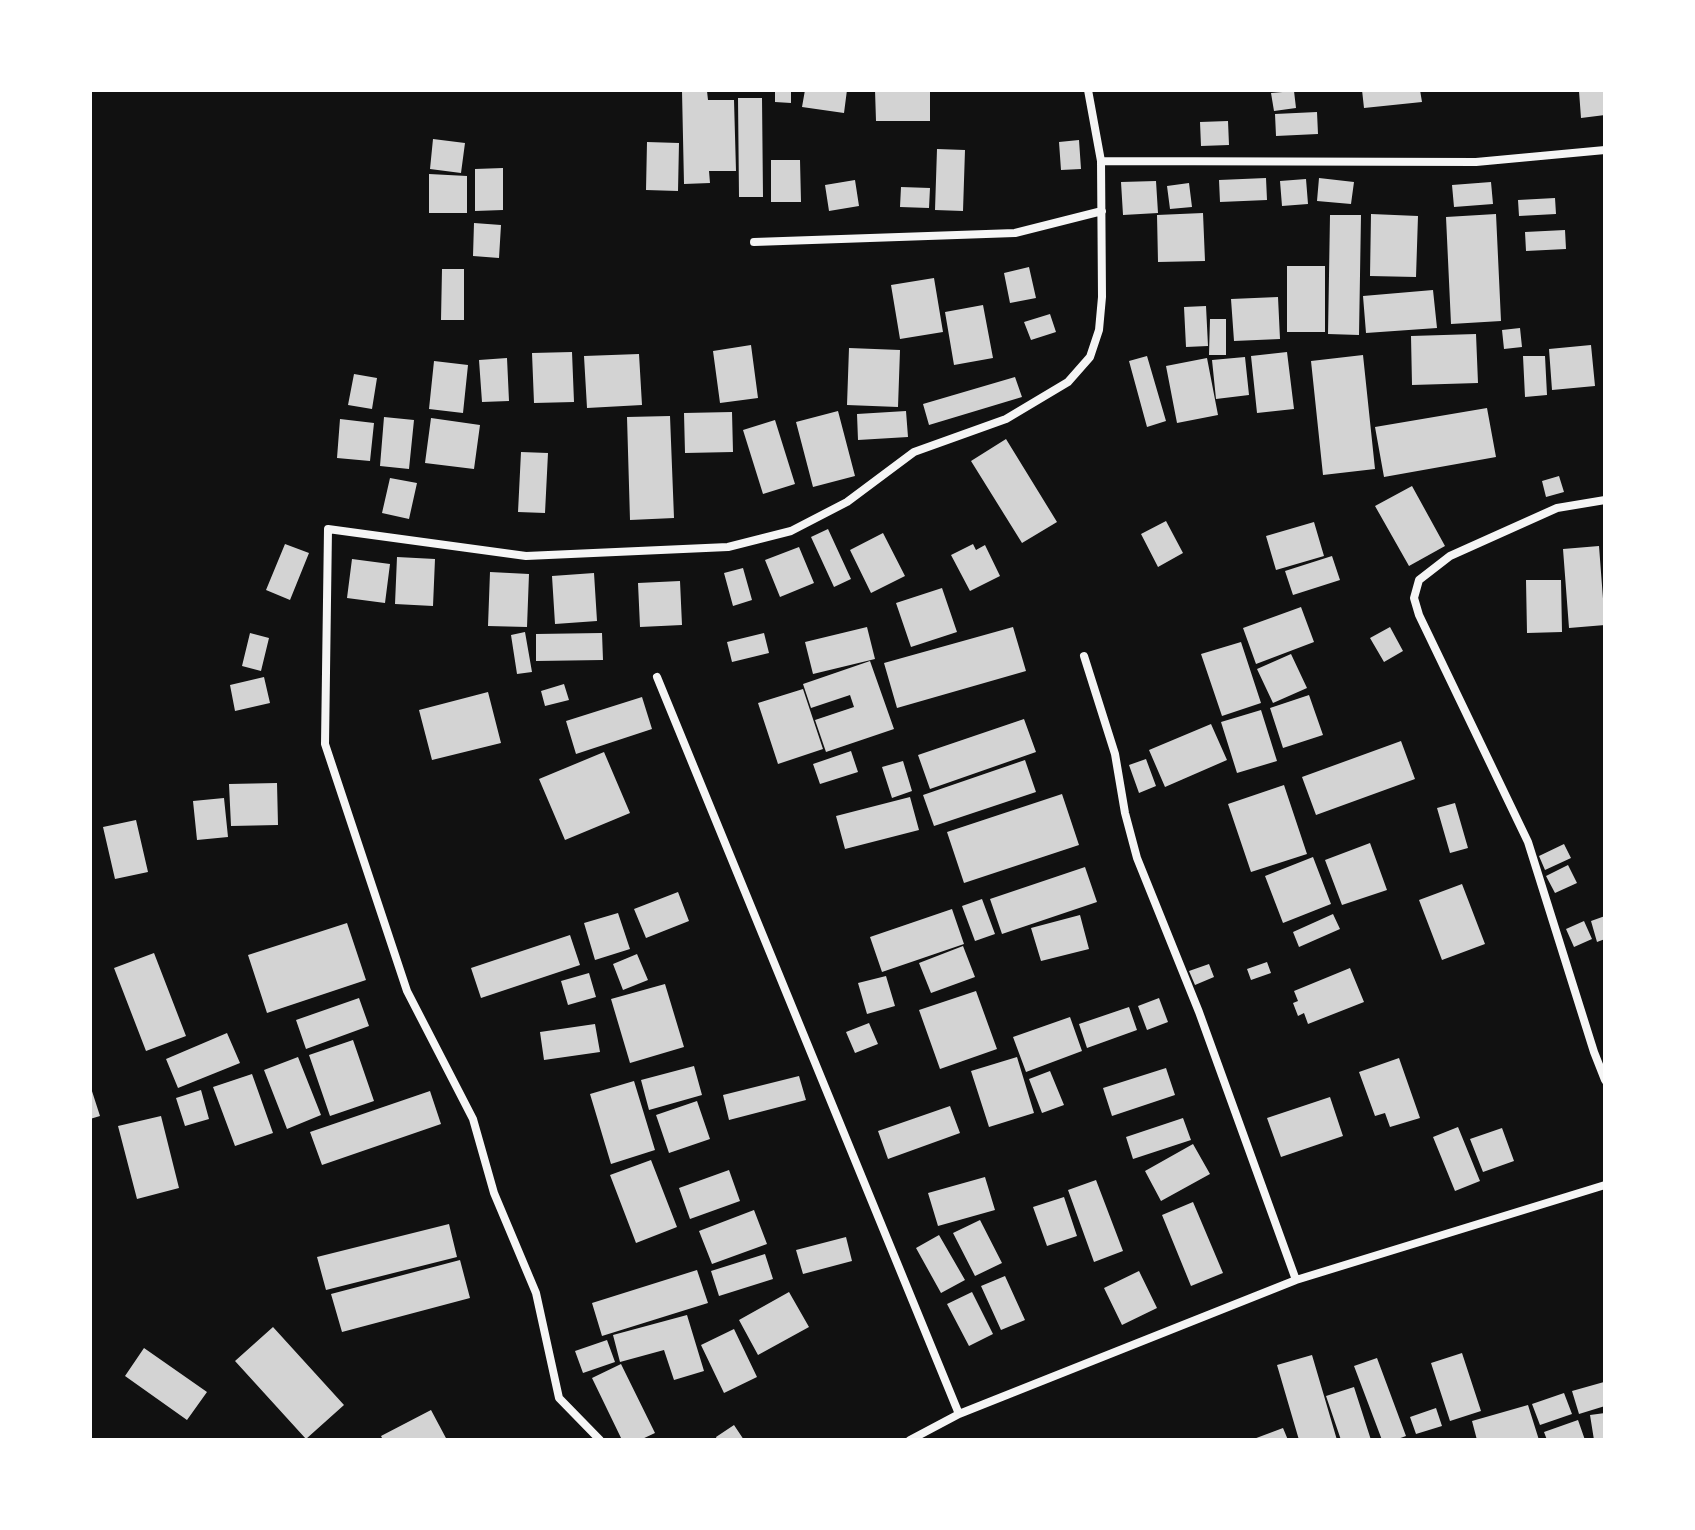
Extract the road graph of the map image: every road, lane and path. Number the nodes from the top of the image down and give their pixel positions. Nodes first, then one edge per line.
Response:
1 (1088, 90) edge
2 (1605, 150) edge
3 (1101, 161) junction
4 (1102, 211) junction
5 (754, 242) dead end
6 (1605, 500) edge
7 (1084, 656) dead end
8 (657, 677) dead end
9 (1605, 1080) edge
10 (1605, 1185) edge
11 (1296, 1280) junction
12 (959, 1414) junction
13 (600, 1440) edge
14 (910, 1440) edge

1 - 3 street
2 - 3 street
3 - 4 street
4 - 5 street
4 - 13 street
6 - 9 street
7 - 11 street
8 - 12 street
10 - 11 street
11 - 12 street
12 - 14 street

